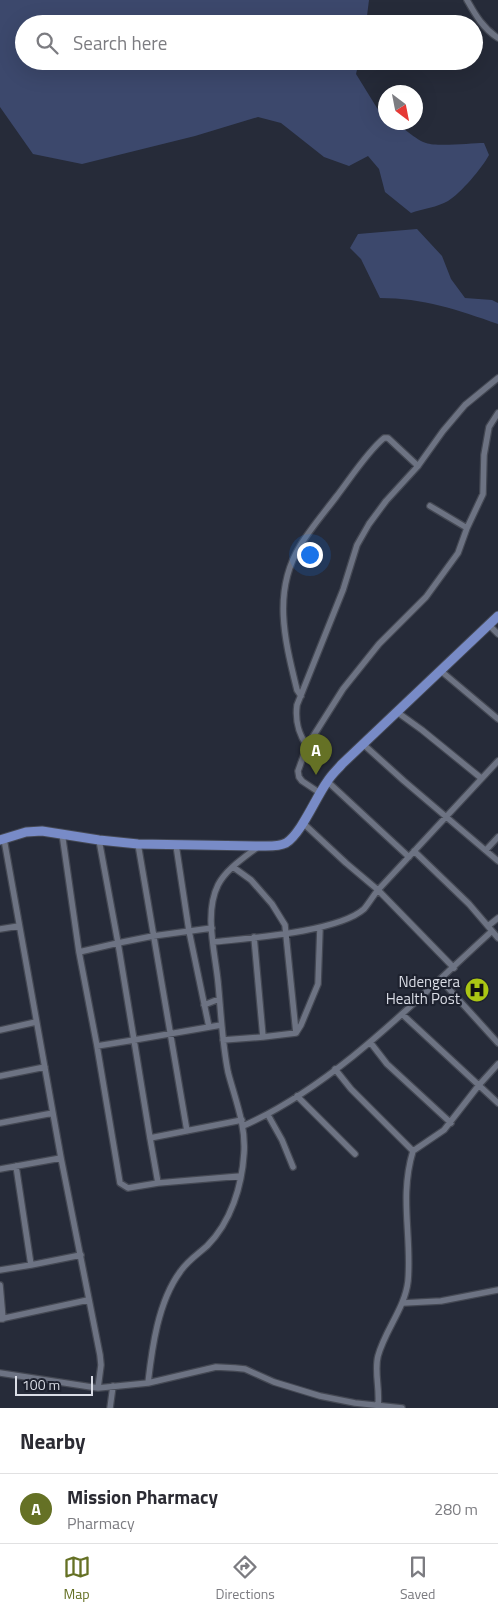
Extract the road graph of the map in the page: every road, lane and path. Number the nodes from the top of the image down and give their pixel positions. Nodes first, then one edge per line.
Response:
1 (467, 0) edge
2 (475, 15) edge
3 (483, 27) edge
4 (498, 38) edge
5 (498, 378) edge
6 (498, 413) edge
7 (418, 466) junction
8 (430, 506) dead end
9 (466, 528) junction
10 (498, 616) edge
11 (489, 625) junction
12 (498, 634) edge
13 (441, 671) junction
14 (300, 696) junction
15 (397, 712) junction
16 (498, 720) edge
17 (363, 744) junction
18 (307, 746) junction
19 (498, 761) edge
20 (481, 778) junction
21 (327, 782) junction
22 (320, 793) junction
23 (445, 816) junction
24 (303, 823) junction
25 (62, 833) junction
26 (498, 838) edge
27 (2, 839) edge
28 (99, 840) junction
29 (138, 844) junction
30 (176, 845) junction
31 (259, 846) junction
32 (486, 850) junction
33 (414, 851) junction
34 (409, 857) junction
35 (498, 861) edge
36 (233, 867) junction
37 (378, 890) junction
38 (498, 918) edge
39 (19, 926) junction
40 (212, 928) junction
41 (320, 928) junction
42 (490, 929) junction
43 (0, 930) edge
44 (189, 931) junction
45 (286, 933) junction
46 (153, 936) junction
47 (254, 937) junction
48 (498, 938) edge
49 (214, 942) junction
50 (118, 943) junction
51 (78, 952) junction
52 (454, 968) junction
53 (440, 979) junction
54 (219, 999) junction
55 (204, 1005) junction
56 (402, 1014) junction
57 (36, 1022) junction
58 (222, 1025) junction
59 (208, 1027) junction
60 (0, 1030) edge
61 (169, 1033) junction
62 (296, 1033) junction
63 (263, 1037) junction
64 (134, 1040) junction
65 (223, 1040) junction
66 (370, 1042) junction
67 (498, 1043) edge
68 (97, 1046) junction
69 (498, 1064) edge
70 (45, 1067) junction
71 (335, 1069) junction
72 (0, 1076) edge
73 (479, 1085) junction
74 (297, 1096) junction
75 (498, 1103) edge
76 (53, 1113) junction
77 (268, 1114) junction
78 (0, 1122) edge
79 (243, 1123) junction
80 (451, 1123) junction
81 (187, 1131) junction
82 (150, 1138) junction
83 (412, 1151) junction
84 (355, 1154) dead end
85 (61, 1158) junction
86 (16, 1166) junction
87 (293, 1167) dead end
88 (0, 1169) edge
89 (241, 1176) junction
90 (158, 1184) junction
91 (81, 1255) junction
92 (31, 1265) junction
93 (0, 1270) edge
94 (0, 1285) edge
95 (498, 1290) edge
96 (88, 1300) junction
97 (403, 1303) junction
98 (2, 1319) edge
99 (0, 1373) edge
100 (148, 1384) junction
101 (113, 1386) junction
102 (98, 1388) junction
103 (378, 1406) junction
104 (110, 1408) edge
105 (402, 1408) edge

1 - 2 street
3 - 4 street
5 - 7 street
6 - 9 street
7 - 14 street
7 - 14 street
8 - 9 street
9 - 18 street
10 - 11 main road
11 - 12 street
11 - 13 main road
13 - 15 main road
13 - 16 street
14 - 18 street
15 - 17 main road
15 - 20 street
17 - 21 main road
17 - 23 street
18 - 22 street
19 - 20 street
20 - 23 street
21 - 22 main road
21 - 34 street
22 - 24 main road
23 - 32 street
23 - 33 street
24 - 31 main road
24 - 37 street
25 - 27 main road
25 - 28 main road
25 - 51 street
26 - 32 street
27 - 39 street
28 - 29 main road
28 - 50 street
29 - 30 main road
29 - 46 street
30 - 31 main road
30 - 44 street
31 - 36 street
32 - 35 street
33 - 34 street
33 - 42 street
34 - 37 street
36 - 40 street
36 - 45 street
37 - 41 street
37 - 52 street
38 - 42 street
39 - 43 street
39 - 57 street
40 - 44 street
40 - 49 street
41 - 45 street
41 - 62 street
42 - 48 street
42 - 52 street
44 - 46 street
44 - 55 street
45 - 47 street
45 - 62 street
46 - 50 street
46 - 61 street
47 - 49 street
47 - 63 street
49 - 54 street
50 - 51 street
50 - 64 street
51 - 68 street
52 - 53 street
53 - 56 street
53 - 67 street
54 - 55 street
54 - 58 street
55 - 59 street
56 - 66 street
56 - 73 street
57 - 60 street
57 - 70 street
58 - 59 street
58 - 65 street
59 - 61 street
61 - 64 street
61 - 81 street
62 - 63 street
63 - 65 street
64 - 68 street
64 - 82 street
65 - 79 street
66 - 71 street
66 - 80 street
68 - 90 street
69 - 73 street
70 - 72 street
70 - 76 street
71 - 74 street
71 - 83 street
73 - 75 street
73 - 80 street
74 - 77 street
74 - 84 street
76 - 78 street
76 - 85 street
77 - 79 street
77 - 87 street
79 - 81 street
79 - 89 street
80 - 83 street
81 - 82 street
82 - 90 street
83 - 97 street
85 - 86 street
85 - 91 street
86 - 88 street
86 - 92 street
89 - 90 street
89 - 100 street
91 - 92 street
91 - 96 street
92 - 93 street
94 - 98 street
95 - 97 street
96 - 98 street
96 - 102 street
97 - 103 street
99 - 102 street
100 - 101 street
100 - 103 street
101 - 102 street
101 - 104 street
103 - 105 street

